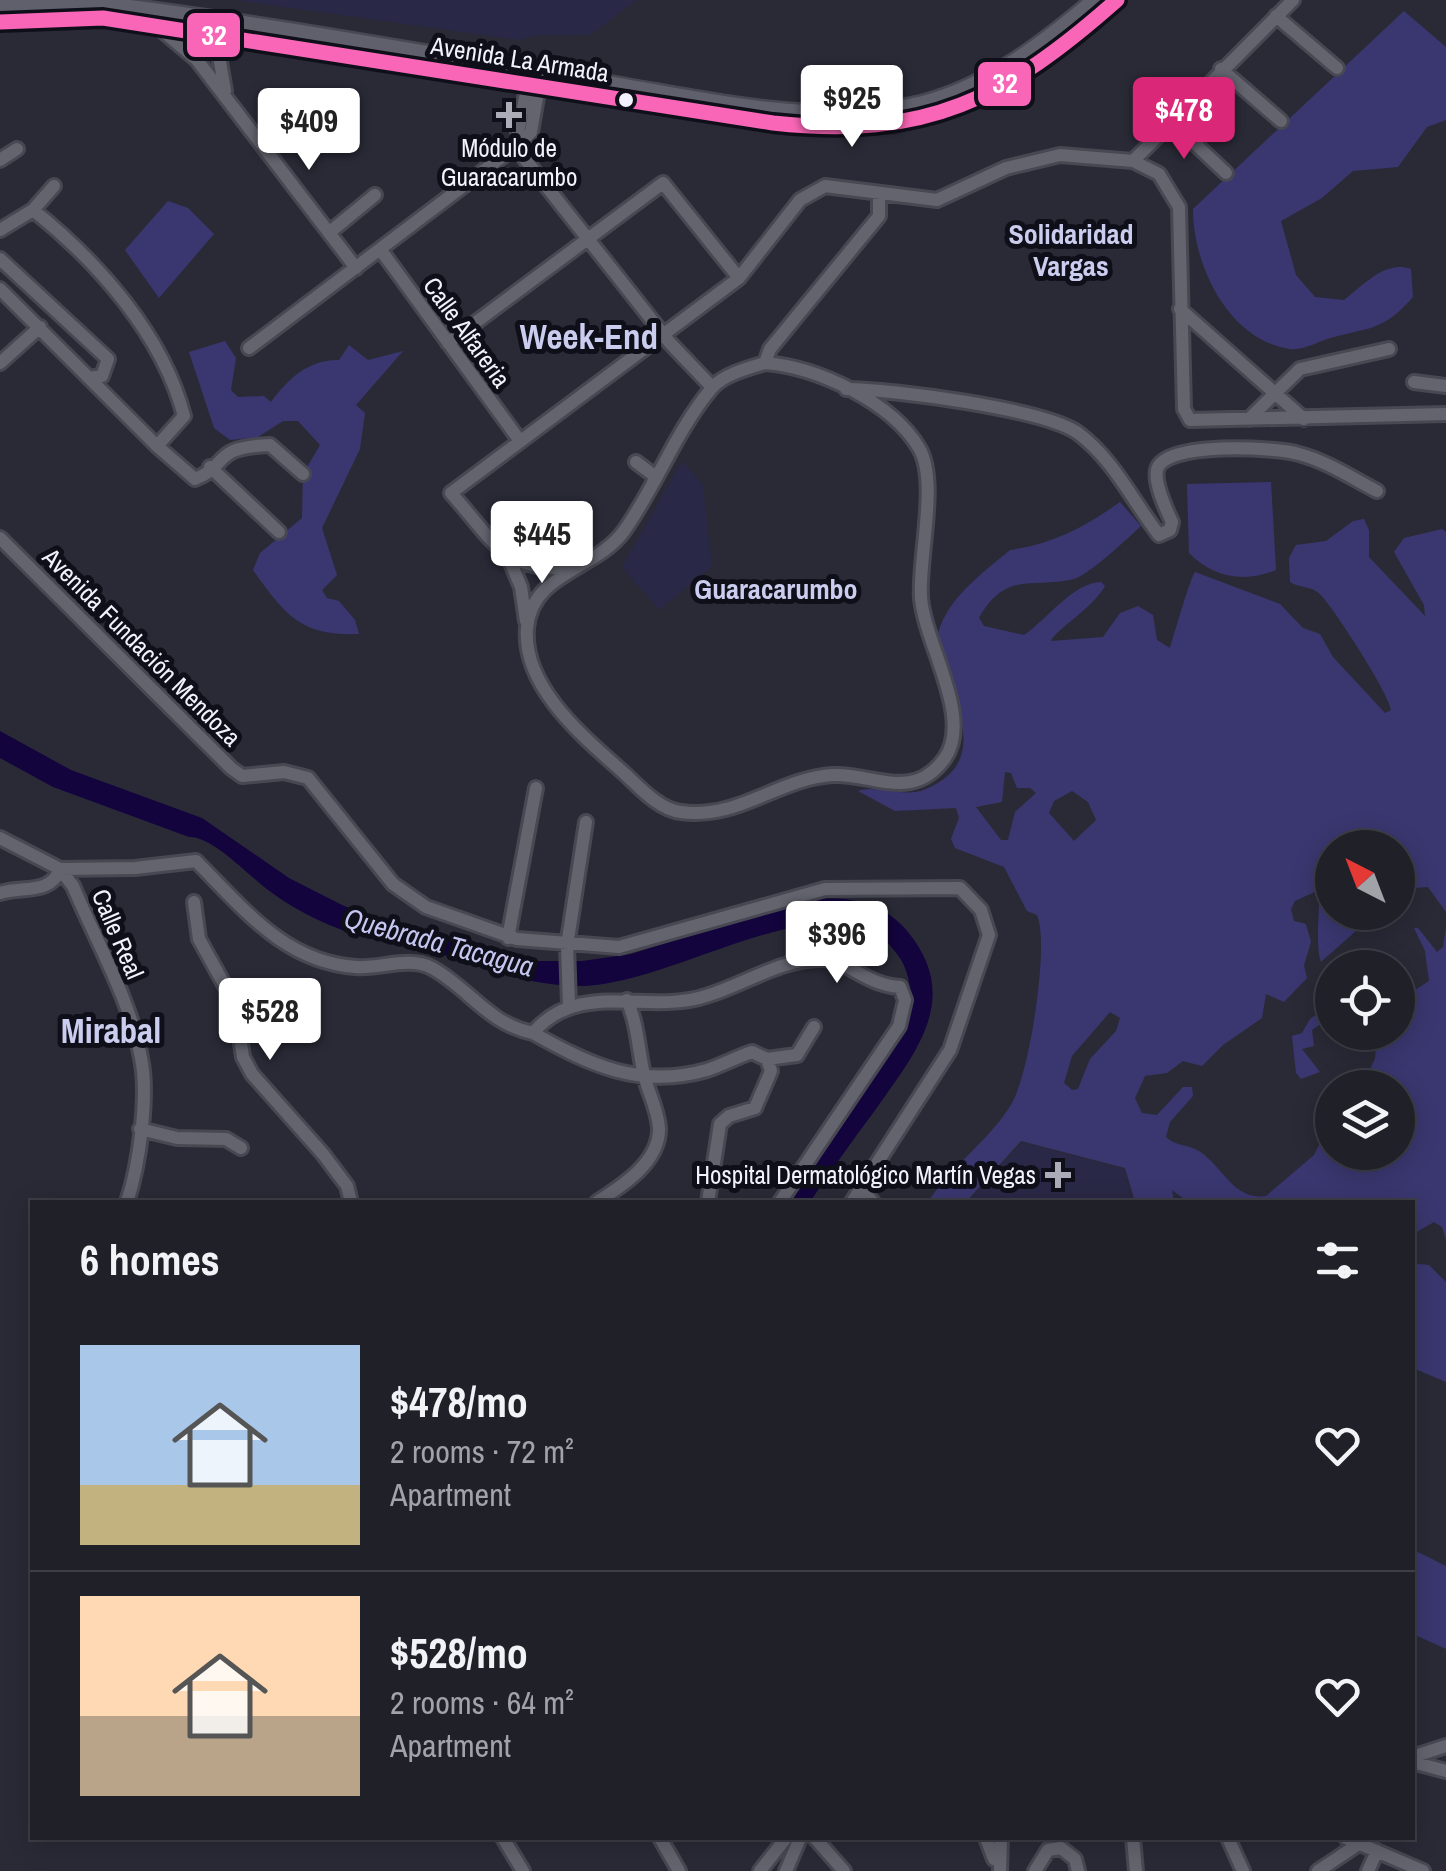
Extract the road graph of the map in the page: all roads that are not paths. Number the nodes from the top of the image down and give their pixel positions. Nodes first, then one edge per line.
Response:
1 (1095, 0) edge
2 (1118, 0) edge
3 (1293, 0) edge
4 (0, 6) edge
5 (1276, 16) junction
6 (0, 22) edge
7 (201, 25) junction
8 (157, 26) junction
9 (242, 42) junction
10 (1338, 68) dead end
11 (1221, 69) junction
12 (535, 79) junction
13 (229, 103) junction
14 (1170, 120) junction
15 (1282, 122) dead end
16 (519, 144) junction
17 (17, 148) dead end
18 (0, 160) edge
19 (1132, 161) junction
20 (1226, 173) dead end
21 (54, 186) dead end
22 (880, 192) junction
23 (375, 195) dead end
24 (33, 210) junction
25 (0, 230) edge
26 (330, 232) junction
27 (590, 237) junction
28 (380, 249) junction
29 (0, 260) edge
30 (356, 268) junction
31 (739, 278) junction
32 (0, 290) edge
33 (1180, 309) junction
34 (40, 327) junction
35 (662, 334) junction
36 (448, 344) junction
37 (249, 348) dead end
38 (1389, 350) dead end
39 (0, 363) edge
40 (765, 363) junction
41 (90, 378) junction
42 (1414, 382) dead end
43 (712, 386) junction
44 (1446, 386) edge
45 (844, 389) junction
46 (1275, 395) junction
47 (1446, 414) edge
48 (1249, 419) junction
49 (1304, 419) junction
50 (520, 440) junction
51 (158, 446) junction
52 (636, 462) dead end
53 (210, 467) junction
54 (304, 474) dead end
55 (656, 477) junction
56 (1376, 491) dead end
57 (279, 532) dead end
58 (0, 538) edge
59 (508, 556) junction
60 (578, 567) junction
61 (527, 629) junction
62 (536, 788) dead end
63 (586, 822) dead end
64 (0, 838) edge
65 (60, 869) junction
66 (0, 893) edge
67 (194, 902) dead end
68 (508, 938) junction
69 (567, 952) junction
70 (628, 1000) junction
71 (568, 1003) junction
72 (814, 1027) dead end
73 (533, 1034) junction
74 (767, 1059) junction
75 (644, 1075) junction
76 (140, 1130) junction
77 (241, 1148) dead end
78 (860, 1188) junction
79 (128, 1200) edge
80 (350, 1200) edge
81 (600, 1200) edge
82 (708, 1200) edge
83 (781, 1200) edge
84 (853, 1200) edge
85 (871, 1200) edge
86 (1446, 1746) edge
87 (1415, 1758) edge
88 (1415, 1760) edge
89 (1446, 1771) edge
90 (504, 1840) edge
91 (661, 1840) edge
92 (784, 1840) edge
93 (799, 1840) edge
94 (817, 1840) edge
95 (987, 1840) edge
96 (1001, 1840) edge
97 (1134, 1840) edge
98 (1227, 1840) edge
99 (1352, 1841) edge
100 (1377, 1851) junction
101 (1000, 1868) edge
102 (523, 1871) edge
103 (679, 1871) edge
104 (760, 1871) edge
105 (786, 1871) edge
106 (844, 1871) edge
107 (1035, 1871) edge
108 (1078, 1871) edge
109 (1136, 1871) edge
110 (1243, 1871) edge
111 (1318, 1871) edge
112 (1368, 1871) edge
113 (1424, 1871) edge

1 - 12 main road, Avenida La Armada
2 - 12 main road, Avenida La Armada
3 - 5 street
4 - 7 main road, Avenida La Armada
5 - 10 street
5 - 11 street
6 - 8 main road, Avenida La Armada
7 - 8 main road, Avenida La Armada
7 - 9 main road, Avenida La Armada
7 - 12 main road, Avenida La Armada
8 - 13 street
9 - 12 main road, Avenida La Armada
9 - 13 street
11 - 14 street
11 - 15 street
12 - 16 street
13 - 26 street
14 - 19 street
14 - 20 street
16 - 27 street
16 - 28 street
17 - 18 street
19 - 22 street
19 - 33 street
21 - 24 street
22 - 31 street
22 - 40 street
23 - 26 street
24 - 25 street
24 - 51 street
26 - 30 street
27 - 31 street
27 - 35 street
27 - 36 street
28 - 30 street
28 - 36 street, Calle Alfareria
29 - 41 street
30 - 37 street
31 - 35 street
32 - 34 street
33 - 46 street
33 - 48 street
34 - 39 street
34 - 41 street
35 - 43 street
35 - 50 street
36 - 50 street, Calle Alfareria
38 - 46 street
40 - 43 street
40 - 45 street
41 - 51 street
42 - 44 street
43 - 55 street
45 - 56 street
45 - 61 street
46 - 48 street
46 - 49 street
47 - 49 street
48 - 49 street
50 - 59 street
51 - 53 street
52 - 55 street
53 - 54 street
53 - 57 street
55 - 60 street
58 - 68 street, Avenida Fundación Mendoza
59 - 60 street
59 - 61 street
60 - 61 street
62 - 68 street
63 - 69 street
64 - 65 street, Calle Real
65 - 66 street
65 - 73 street
65 - 76 street, Calle Real
67 - 80 street
68 - 69 street, Avenida Fundación Mendoza
69 - 71 street
69 - 78 street, Avenida Fundación Mendoza
70 - 71 street
70 - 75 street
70 - 83 street
71 - 73 street
72 - 74 street
73 - 75 street
74 - 75 street
74 - 82 street
75 - 81 street
76 - 77 street
76 - 79 street, Calle Real
78 - 84 street, Avenida Fundación Mendoza
78 - 85 street
86 - 87 street
88 - 89 street
90 - 102 street
91 - 103 street
92 - 104 street
93 - 105 street
94 - 106 street
95 - 101 street
96 - 101 street
97 - 109 street
98 - 110 street
99 - 100 street
99 - 111 street
100 - 112 street
100 - 113 street
107 - 108 street

